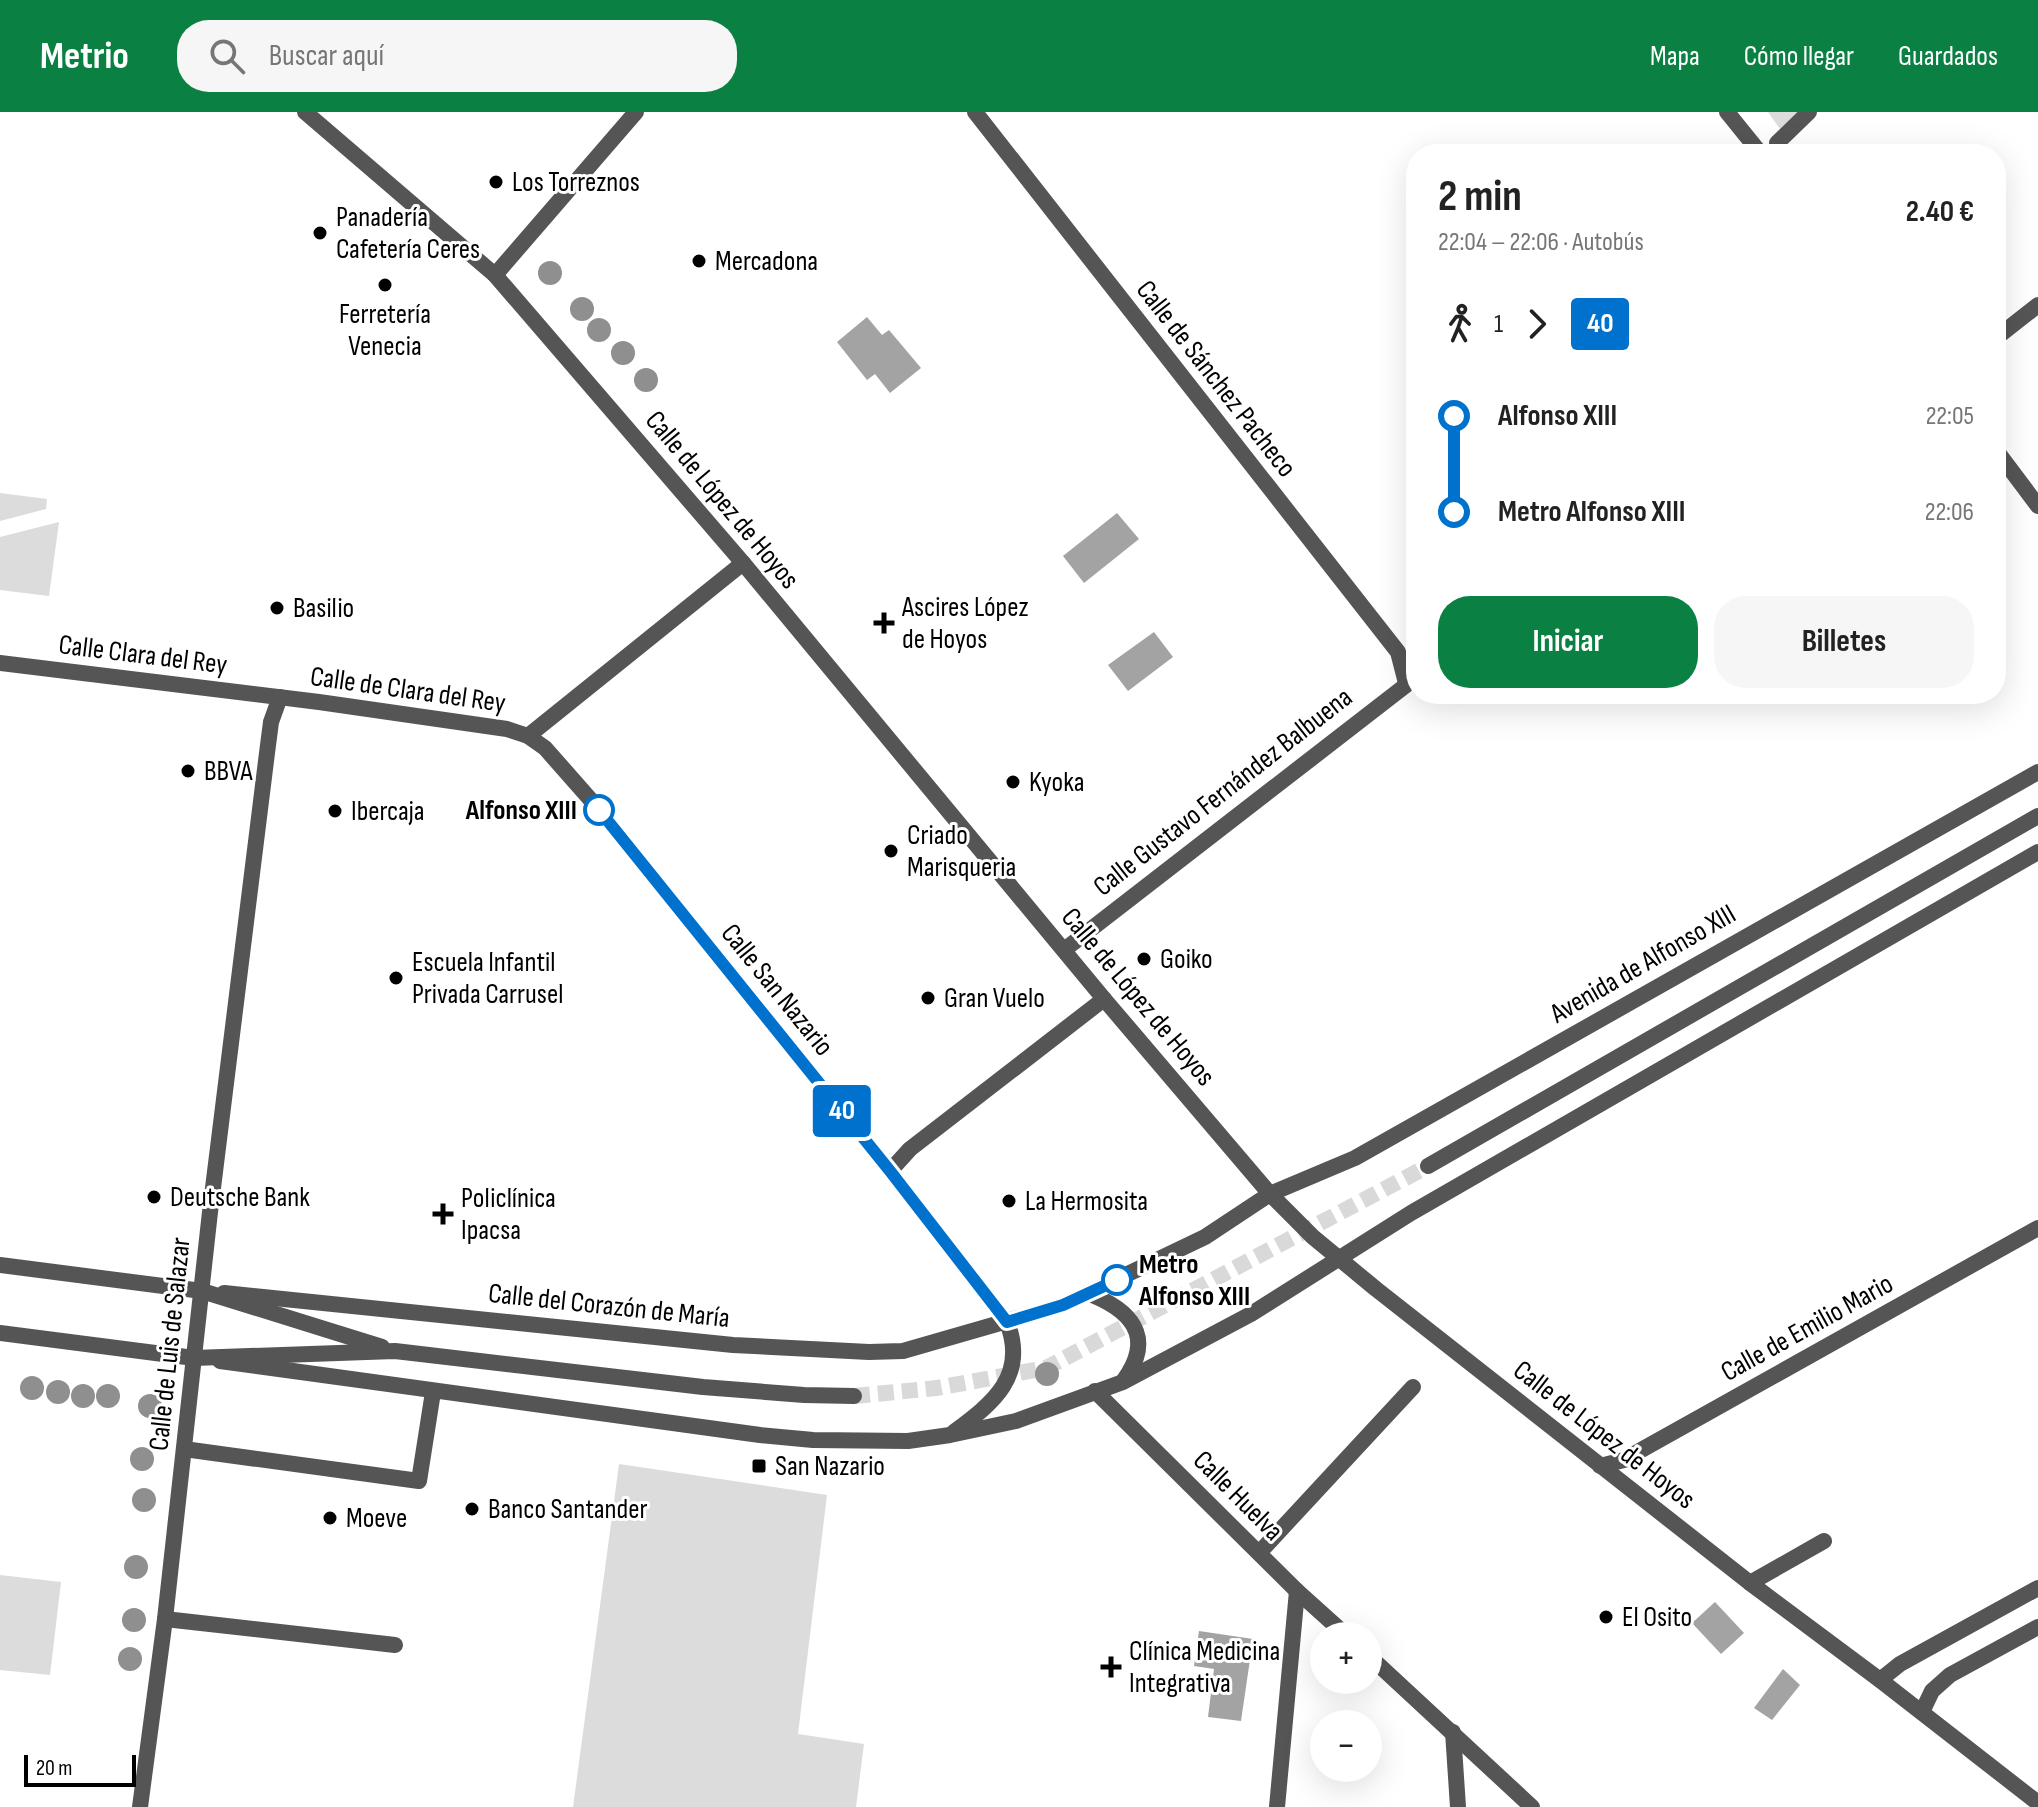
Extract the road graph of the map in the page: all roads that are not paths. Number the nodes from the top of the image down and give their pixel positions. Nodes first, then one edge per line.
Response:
1 (305, 112) edge
2 (636, 112) edge
3 (975, 112) edge
4 (1727, 112) edge
5 (1809, 112) edge
6 (1777, 143) dead end
7 (1753, 144) edge
8 (495, 275) junction
9 (2038, 305) edge
10 (2006, 330) edge
11 (2006, 463) edge
12 (2038, 506) edge
13 (743, 563) junction
14 (0, 663) edge
15 (1406, 669) edge
16 (1406, 684) edge
17 (280, 697) junction
18 (528, 736) junction
19 (2038, 772) edge
20 (2038, 816) edge
21 (2038, 852) edge
22 (1064, 950) junction
23 (1104, 999) junction
24 (1428, 1166) tunnel mouth
25 (890, 1171) junction
26 (1270, 1194) junction
27 (2038, 1228) edge
28 (1340, 1260) junction
29 (0, 1265) edge
30 (202, 1291) junction
31 (1087, 1293) junction
32 (1007, 1322) junction
33 (0, 1333) edge
34 (395, 1351) junction
35 (194, 1358) junction
36 (1123, 1382) junction
37 (1413, 1387) dead end
38 (1095, 1391) junction
39 (433, 1392) junction
40 (854, 1396) tunnel mouth
41 (950, 1435) junction
42 (184, 1449) junction
43 (1600, 1466) junction
44 (1824, 1541) dead end
45 (1259, 1553) junction
46 (1750, 1583) junction
47 (2038, 1588) edge
48 (1297, 1591) junction
49 (165, 1619) junction
50 (1331, 1622) edge
51 (2038, 1627) edge
52 (395, 1645) dead end
53 (1382, 1668) edge
54 (1880, 1680) junction
55 (1922, 1712) junction
56 (1453, 1732) junction
57 (2038, 1803) edge
58 (140, 1807) edge
59 (1277, 1807) edge
60 (1458, 1807) edge
61 (1532, 1807) edge

1 - 8 street, Calle de López de Hoyos
2 - 8 street
3 - 15 street, Calle de Sánchez Pacheco
4 - 7 street
5 - 6 street
8 - 13 street, Calle de López de Hoyos
9 - 10 street
11 - 12 street
13 - 18 street
13 - 22 street, Calle de López de Hoyos
14 - 17 street, Calle Clara del Rey
16 - 22 street, Calle Gustavo Fernández Balbuena
17 - 18 street, Calle de Clara del Rey
17 - 30 street, Calle de Luis de Salazar
18 - 25 street, Calle San Nazario
19 - 26 street, Avenida de Alfonso XIII
20 - 24 street
21 - 28 street
22 - 23 street, Calle de López de Hoyos
23 - 25 street
23 - 26 street, Calle de López de Hoyos
25 - 32 street, Calle San Nazario
26 - 28 street, Calle de López de Hoyos
26 - 31 street, Calle del Corazón de María
27 - 43 street, Calle de Emilio Mario
28 - 36 street, Calle del Corazón de María
28 - 43 street, Calle de López de Hoyos
29 - 30 street, Calle del Corazón de María
30 - 32 street, Calle del Corazón de María
30 - 34 street, Calle del Corazón de María
30 - 35 street, Calle de Luis de Salazar
31 - 32 street, Calle del Corazón de María
31 - 36 street
32 - 41 street, Calle del Corazón de María
33 - 35 street, Calle del Corazón de María
34 - 35 street, Calle del Corazón de María
34 - 40 street, Calle del Corazón de María
35 - 39 street, Calle del Corazón de María
35 - 42 street, Calle de Luis de Salazar
36 - 38 street, Calle del Corazón de María
37 - 45 street
38 - 41 street, Calle del Corazón de María
38 - 45 street, Calle Huelva
39 - 41 street, Calle del Corazón de María
39 - 42 street
42 - 49 street, Calle de Luis de Salazar
43 - 46 street, Calle de López de Hoyos
44 - 46 street
45 - 48 street, Calle Huelva
46 - 54 street, Calle de López de Hoyos
47 - 54 street
48 - 50 street, Calle Huelva
48 - 59 street
49 - 52 street
49 - 58 street, Calle de Luis de Salazar
51 - 55 street
53 - 56 street
54 - 55 street, Calle de López de Hoyos
55 - 57 street, Calle de López de Hoyos
56 - 60 street
56 - 61 street

